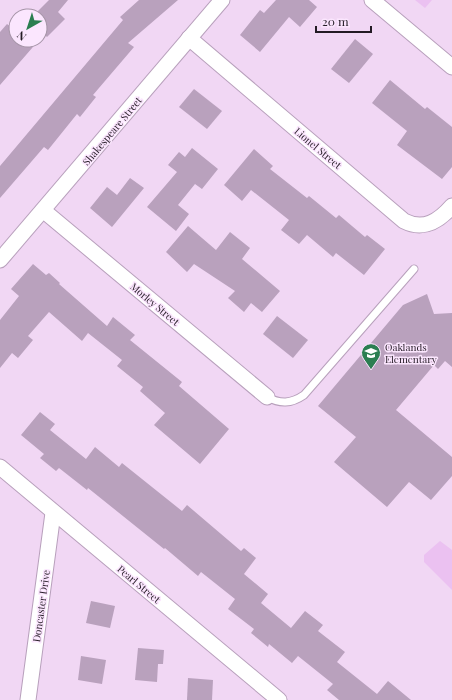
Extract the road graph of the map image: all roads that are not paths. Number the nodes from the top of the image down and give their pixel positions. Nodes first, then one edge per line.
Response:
1 (222, 0) edge
2 (372, 0) edge
3 (189, 38) junction
4 (452, 67) edge
5 (452, 206) edge
6 (44, 211) junction
7 (0, 260) edge
8 (414, 269) dead end
9 (267, 397) joint
10 (0, 468) edge
11 (53, 513) junction
12 (28, 700) edge
13 (279, 700) edge

1 - 3 street, Shakespeare Street
2 - 4 street
3 - 5 street, Lionel Street
3 - 6 street, Shakespeare Street
6 - 7 street, Shakespeare Street
6 - 9 street, Morley Street
8 - 9 lane
10 - 11 street, Pearl Street
11 - 12 street, Doncaster Drive
11 - 13 street, Pearl Street

